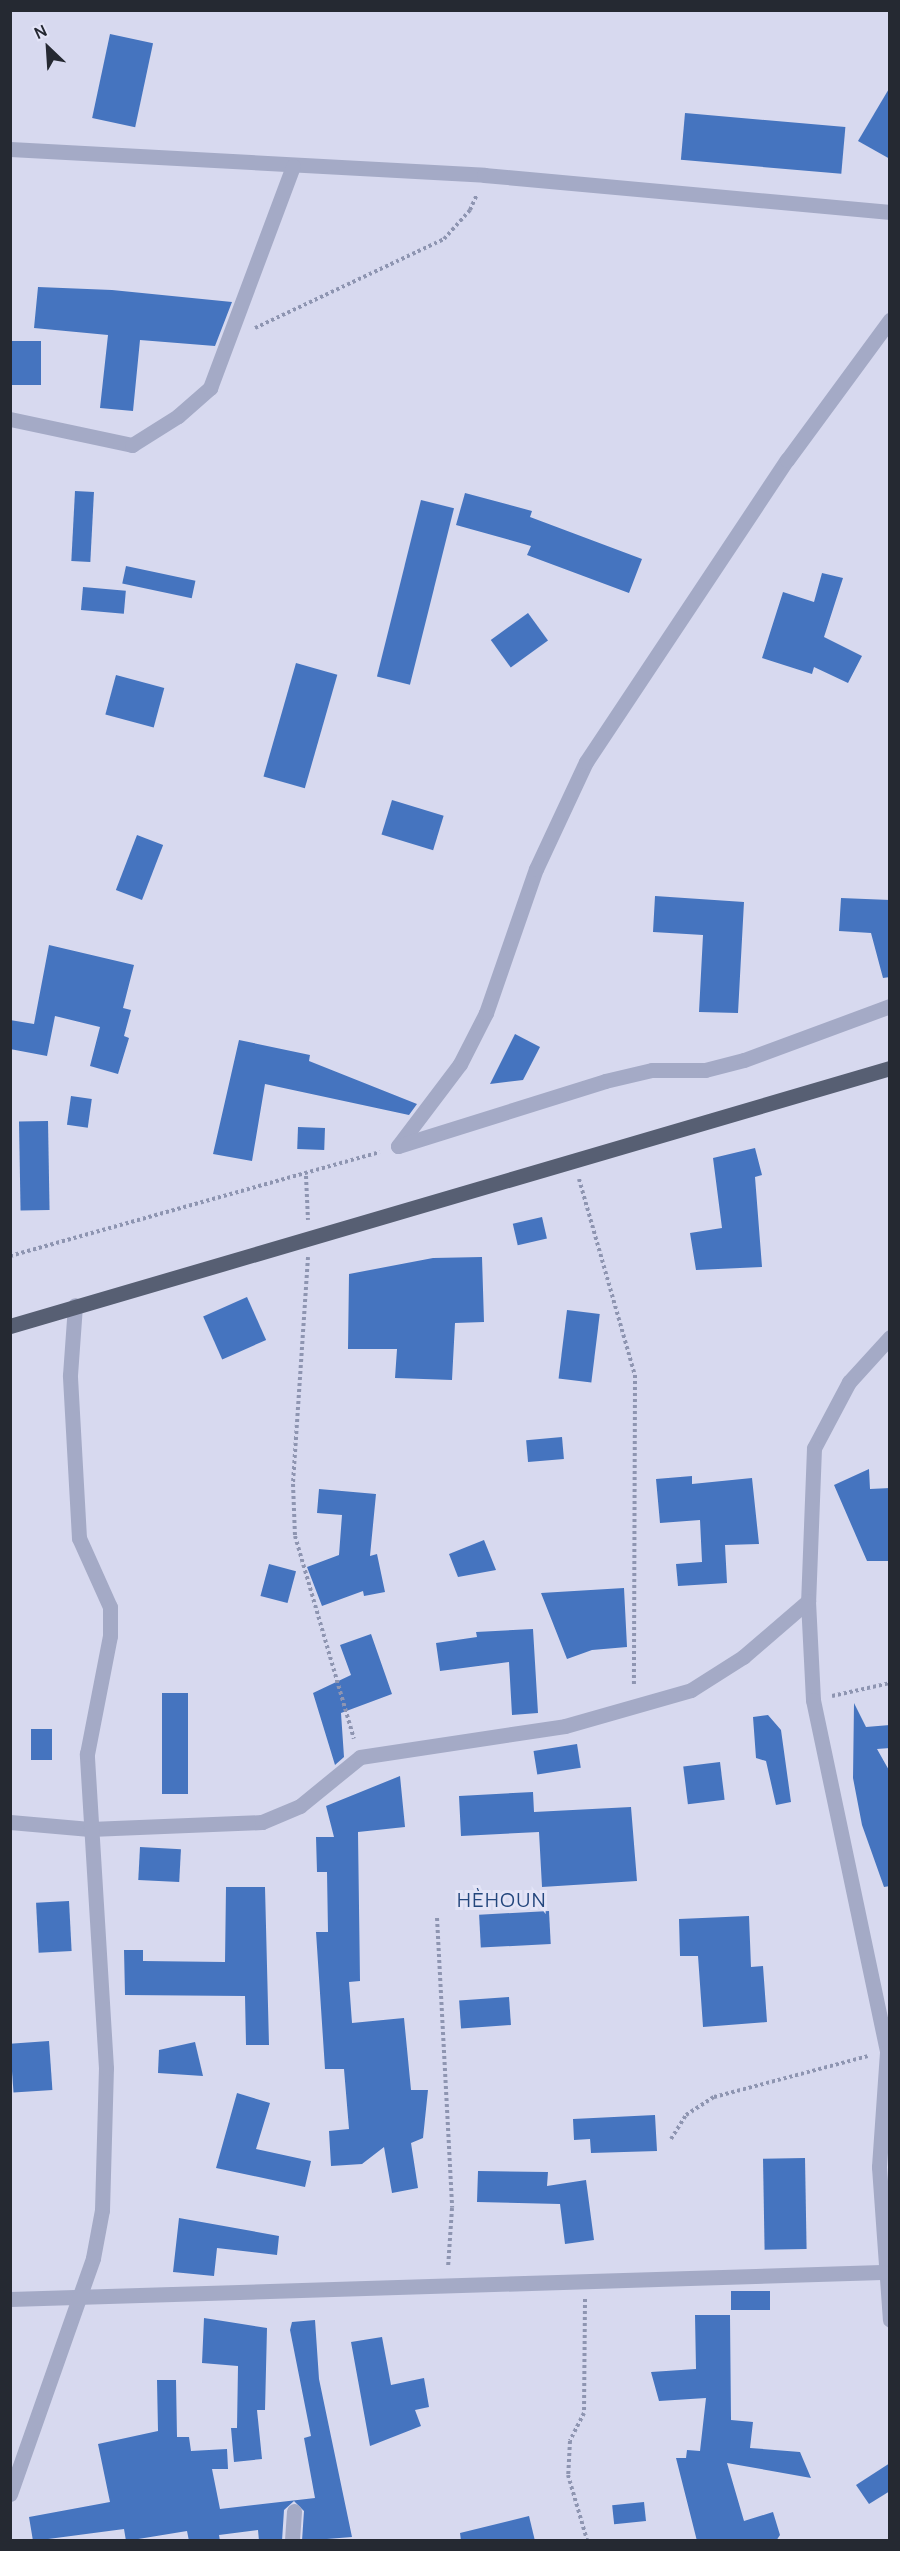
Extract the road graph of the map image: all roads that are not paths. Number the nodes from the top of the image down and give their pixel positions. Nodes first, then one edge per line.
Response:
1 (10, 149) edge
2 (293, 166) junction
3 (890, 212) edge
4 (890, 320) edge
5 (10, 419) edge
6 (890, 1006) edge
7 (890, 1068) edge
8 (75, 1305) junction
9 (10, 1326) edge
10 (890, 1337) edge
11 (808, 1601) junction
12 (10, 1822) edge
13 (90, 1829) junction
14 (888, 2052) edge
15 (882, 2272) junction
16 (79, 2296) junction
17 (10, 2299) edge
18 (890, 2320) edge
19 (10, 2494) edge
20 (294, 2511) dead end
21 (292, 2541) edge

1 - 2 street
2 - 3 street
2 - 5 street
4 - 6 street
7 - 8 main road
8 - 9 main road
8 - 13 street
10 - 11 street
11 - 13 street
11 - 14 street
12 - 13 street
13 - 16 street
14 - 15 street
15 - 16 street
15 - 18 street
16 - 17 street
16 - 19 street
20 - 21 street

